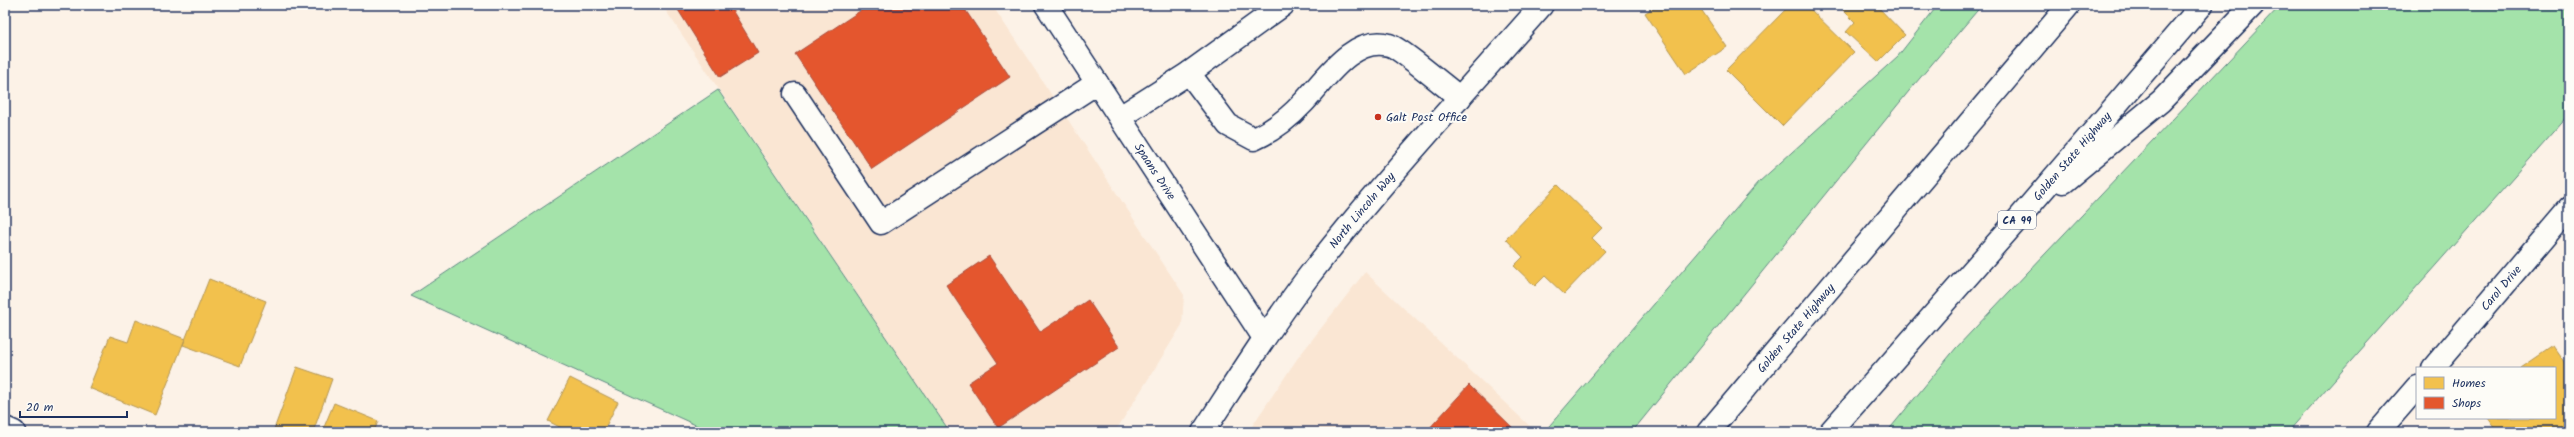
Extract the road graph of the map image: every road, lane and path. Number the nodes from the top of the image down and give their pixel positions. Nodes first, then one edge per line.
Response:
1 (1046, 5) edge
2 (1282, 5) edge
3 (1542, 5) edge
4 (2069, 5) edge
5 (2202, 5) edge
6 (2253, 5) edge
7 (1190, 73) junction
8 (1097, 83) junction
9 (795, 94) dead end
10 (1460, 98) junction
11 (1120, 117) junction
12 (2569, 208) edge
13 (2019, 218) junction
14 (1264, 338) junction
15 (2434, 367) edge
16 (2416, 388) edge
17 (5, 428) edge
18 (14, 432) edge
19 (1203, 432) edge
20 (1708, 432) edge
21 (1830, 432) edge
22 (2379, 432) edge

1 - 8 main road, Spaans Drive
2 - 7 main road
3 - 10 main road, North Lincoln Way
4 - 20 main road, Golden State Highway
5 - 13 main road, Golden State Highway / CA 99
6 - 13 main road
7 - 10 main road
7 - 11 main road
8 - 9 main road
8 - 11 main road, Spaans Drive
10 - 14 main road, North Lincoln Way
11 - 14 main road, Spaans Drive
12 - 15 main road, Carol Drive
13 - 21 main road, Golden State Highway / CA 99
14 - 19 main road, North Lincoln Way
16 - 22 main road
17 - 18 main road

